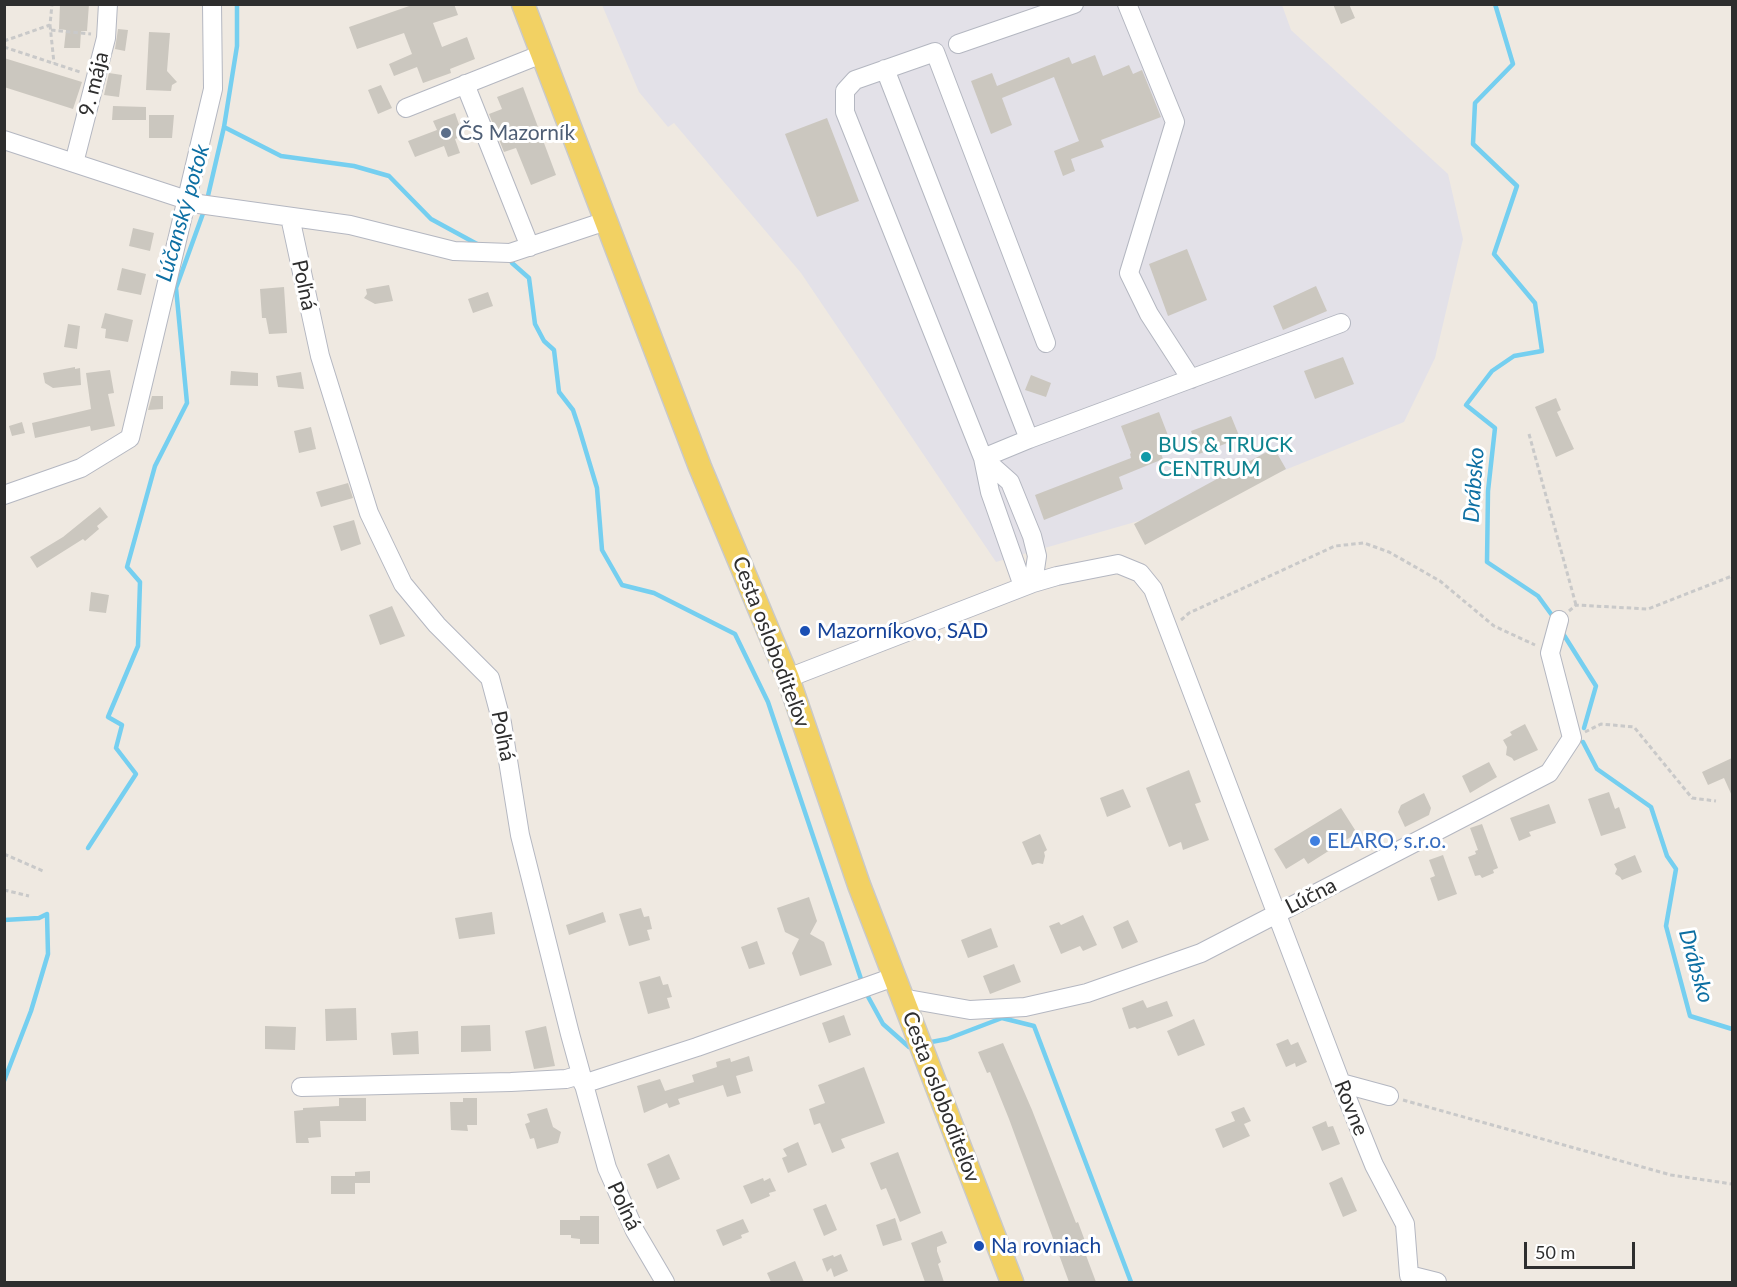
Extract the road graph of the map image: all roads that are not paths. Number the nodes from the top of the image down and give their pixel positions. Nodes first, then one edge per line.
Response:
1 (108, 4) edge
2 (212, 4) edge
3 (523, 4) edge
4 (1074, 4) edge
5 (1127, 4) edge
6 (958, 44) dead end
7 (542, 54) junction
8 (885, 69) junction
9 (465, 84) junction
10 (406, 108) dead end
11 (4, 140) edge
12 (74, 163) junction
13 (193, 202) junction
14 (290, 217) junction
15 (606, 221) junction
16 (530, 247) junction
17 (1341, 322) dead end
18 (1046, 343) dead end
19 (1191, 379) junction
20 (1029, 439) junction
21 (983, 458) junction
22 (4, 495) edge
23 (1028, 584) junction
24 (1559, 620) road end
25 (788, 678) junction
26 (1276, 914) junction
27 (898, 987) junction
28 (582, 1079) junction
29 (1341, 1083) junction
30 (301, 1087) dead end
31 (1389, 1096) road end
32 (665, 1282) edge
33 (1012, 1282) edge
34 (1437, 1282) edge

1 - 12 street, 9. mája
2 - 13 street
3 - 7 main road, Cesta osloboditeľov
4 - 6 street
5 - 19 street
7 - 9 street
7 - 15 main road, Cesta osloboditeľov
8 - 18 street
8 - 20 street
8 - 21 street
9 - 10 street
9 - 16 street
11 - 12 street
12 - 13 street
13 - 14 street
13 - 22 street
14 - 16 street
14 - 28 street, Poľná
15 - 16 street
15 - 25 main road, Cesta osloboditeľov
17 - 19 street
19 - 20 street
20 - 21 street
21 - 23 street
21 - 23 street
23 - 25 street, Rovne
23 - 26 street, Rovne
24 - 26 street, Lúčna
25 - 27 main road, Cesta osloboditeľov
26 - 27 street, Lúčna
26 - 29 street, Rovne
27 - 28 street
27 - 33 main road, Cesta osloboditeľov
28 - 30 street
28 - 32 street, Poľná
29 - 31 street
29 - 34 street, Rovne

